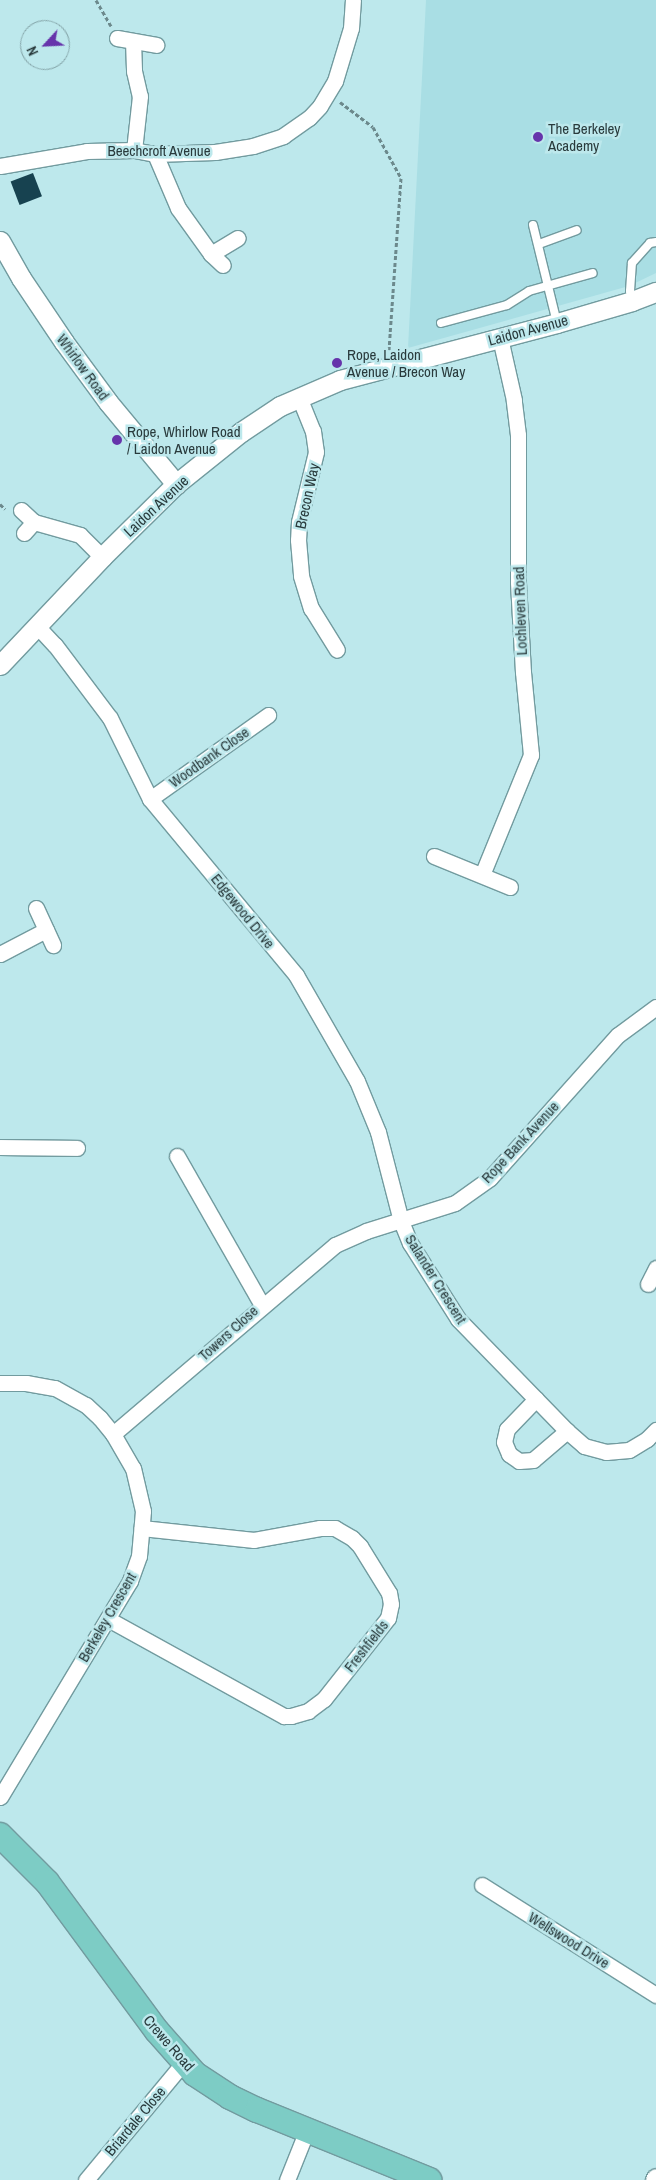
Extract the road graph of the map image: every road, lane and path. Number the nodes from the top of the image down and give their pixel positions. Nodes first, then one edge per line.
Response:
1 (96, 0) edge
2 (353, 0) edge
3 (117, 38) joint
4 (133, 41) junction
5 (156, 45) dead end
6 (335, 97) junction
7 (134, 150) junction
8 (155, 154) junction
9 (0, 166) edge
10 (533, 225) dead end
11 (577, 230) dead end
12 (238, 238) dead end
13 (0, 241) edge
14 (656, 242) edge
15 (539, 244) junction
16 (211, 254) junction
17 (223, 266) dead end
18 (593, 273) dead end
19 (548, 284) junction
20 (656, 292) edge
21 (632, 301) junction
22 (558, 322) junction
23 (441, 323) dead end
24 (500, 338) junction
25 (388, 368) junction
26 (299, 396) junction
27 (176, 484) junction
28 (21, 510) dead end
29 (102, 557) junction
30 (37, 626) junction
31 (338, 650) dead end
32 (0, 666) edge
33 (268, 715) dead end
34 (150, 799) junction
35 (434, 856) dead end
36 (482, 875) junction
37 (510, 887) dead end
38 (36, 908) dead end
39 (46, 930) junction
40 (53, 945) dead end
41 (0, 954) edge
42 (656, 1007) edge
43 (0, 1147) edge
44 (77, 1148) dead end
45 (177, 1156) dead end
46 (402, 1221) junction
47 (656, 1268) edge
48 (648, 1284) dead end
49 (262, 1305) junction
50 (0, 1383) edge
51 (536, 1399) junction
52 (656, 1430) edge
53 (567, 1431) junction
54 (113, 1434) junction
55 (142, 1528) junction
56 (108, 1619) junction
57 (0, 1797) edge
58 (0, 1835) edge
59 (482, 1885) dead end
60 (656, 1995) edge
61 (184, 2062) junction
62 (307, 2130) junction
63 (86, 2180) edge
64 (287, 2180) edge
65 (430, 2180) edge

1 - 3 path
2 - 6 street, Beechcroft Avenue
3 - 4 street
4 - 5 street
4 - 7 street
6 - 8 street, Beechcroft Avenue
6 - 25 path
7 - 8 street, Beechcroft Avenue
7 - 9 street, Beechcroft Avenue
8 - 16 street
10 - 15 lane
11 - 15 lane
12 - 16 street
13 - 27 street, Whirlow Road
14 - 21 lane
15 - 19 lane
16 - 17 street
18 - 19 lane
19 - 22 lane
19 - 23 lane
20 - 21 street, Laidon Avenue
21 - 22 street, Laidon Avenue
22 - 24 street, Laidon Avenue
24 - 25 street, Laidon Avenue
24 - 36 street, Lochleven Road
25 - 26 street, Laidon Avenue
26 - 27 street, Laidon Avenue
26 - 31 street, Brecon Way
27 - 29 street, Laidon Avenue
28 - 29 street
29 - 30 street, Laidon Avenue
30 - 32 street, Laidon Avenue
30 - 34 street, Edgewood Drive
33 - 34 street, Woodbank Close
34 - 46 street, Edgewood Drive
35 - 36 street
36 - 37 street
38 - 39 street
39 - 40 street
39 - 41 street
42 - 46 street, Rope Bank Avenue
43 - 44 street
45 - 49 street, Towers Close
46 - 49 street, Rope Bank Avenue
46 - 51 street, Salander Crescent
47 - 48 street
49 - 54 street, Towers Close
50 - 54 street, Berkeley Crescent
51 - 53 street, Salander Crescent
51 - 53 street
52 - 53 street, Salander Crescent
54 - 55 street, Berkeley Crescent
55 - 56 street, Berkeley Crescent
55 - 56 street, Freshfields
56 - 57 street, Berkeley Crescent
58 - 61 main road, Crewe Road
59 - 60 street, Wellswood Drive
61 - 62 main road, Crewe Road
61 - 63 street, Briardale Close
62 - 64 street
62 - 65 main road, Crewe Road

